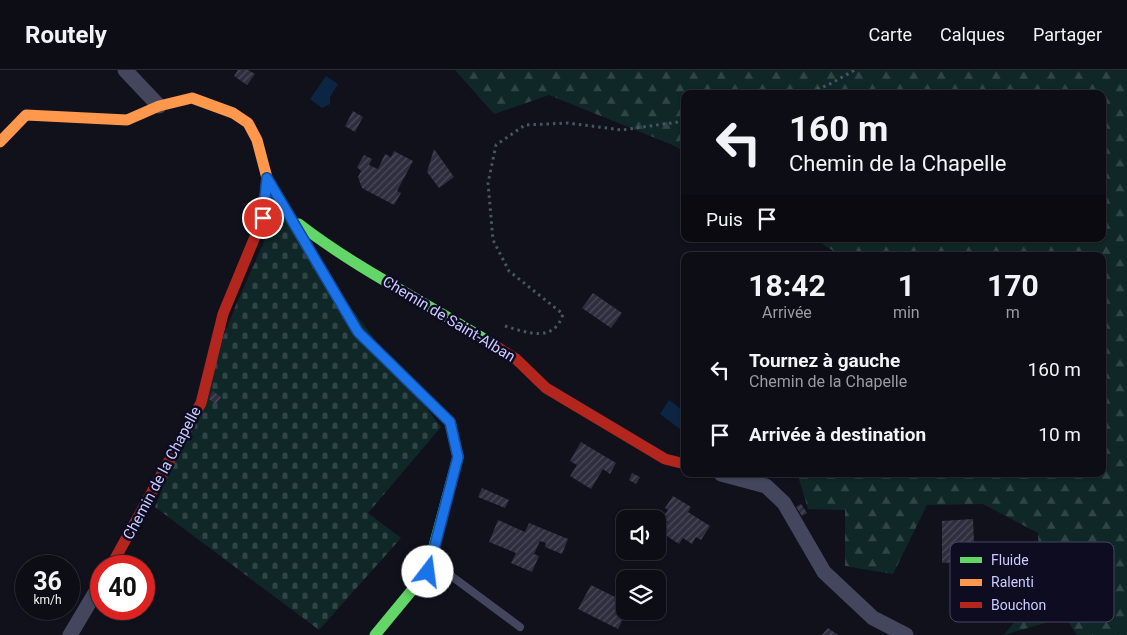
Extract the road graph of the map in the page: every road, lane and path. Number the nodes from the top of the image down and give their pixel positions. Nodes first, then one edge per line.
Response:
1 (126, 70) edge
2 (855, 70) edge
3 (815, 90) edge
4 (159, 106) junction
5 (681, 122) edge
6 (0, 142) edge
7 (267, 178) junction
8 (290, 217) junction
9 (496, 324) dead end
10 (681, 463) edge
11 (732, 477) edge
12 (118, 555) edge
13 (428, 572) junction
14 (90, 601) edge
15 (520, 627) dead end
16 (70, 635) edge
17 (375, 635) edge
18 (906, 635) edge

1 - 4 street
2 - 3 path
4 - 6 street
4 - 7 street, Chemin de la Chapelle
5 - 9 path
7 - 8 street
7 - 12 street, Chemin de la Chapelle
8 - 10 street, Chemin de Saint-Alban
8 - 13 street
11 - 18 street
13 - 15 lane
13 - 17 street
14 - 16 street

